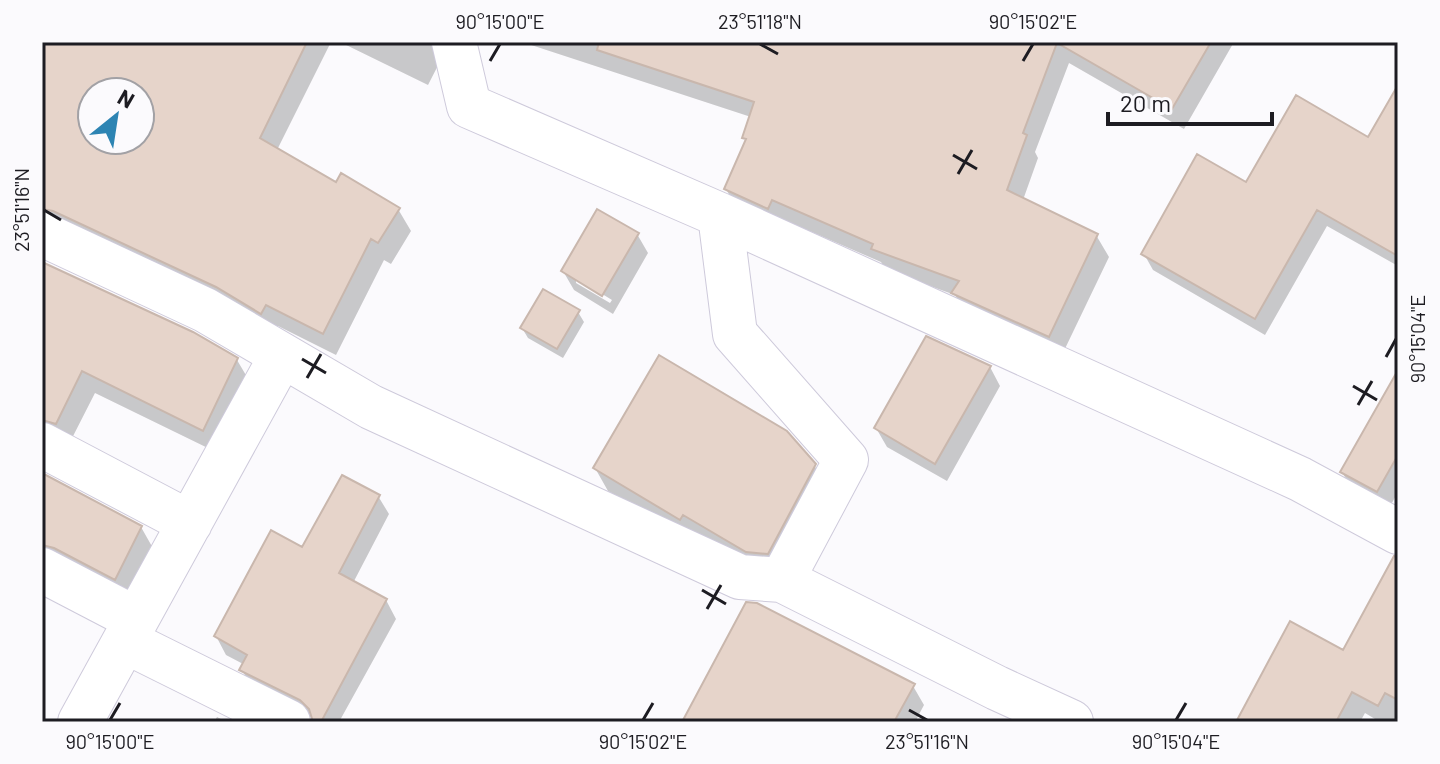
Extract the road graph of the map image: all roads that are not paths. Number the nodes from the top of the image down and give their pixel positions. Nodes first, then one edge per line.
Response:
1 (454, 42) edge
2 (720, 215) junction
3 (42, 234) edge
4 (282, 355) junction
5 (42, 445) edge
6 (190, 523) junction
7 (1398, 532) edge
8 (42, 570) edge
9 (782, 580) junction
10 (130, 630) junction
11 (80, 722) edge
12 (288, 722) edge
13 (1071, 722) edge

1 - 2 street
2 - 7 street
2 - 9 street
3 - 4 street
4 - 6 street
4 - 9 street
5 - 6 street
6 - 10 street
8 - 10 street
9 - 13 street
10 - 11 street
10 - 12 street

